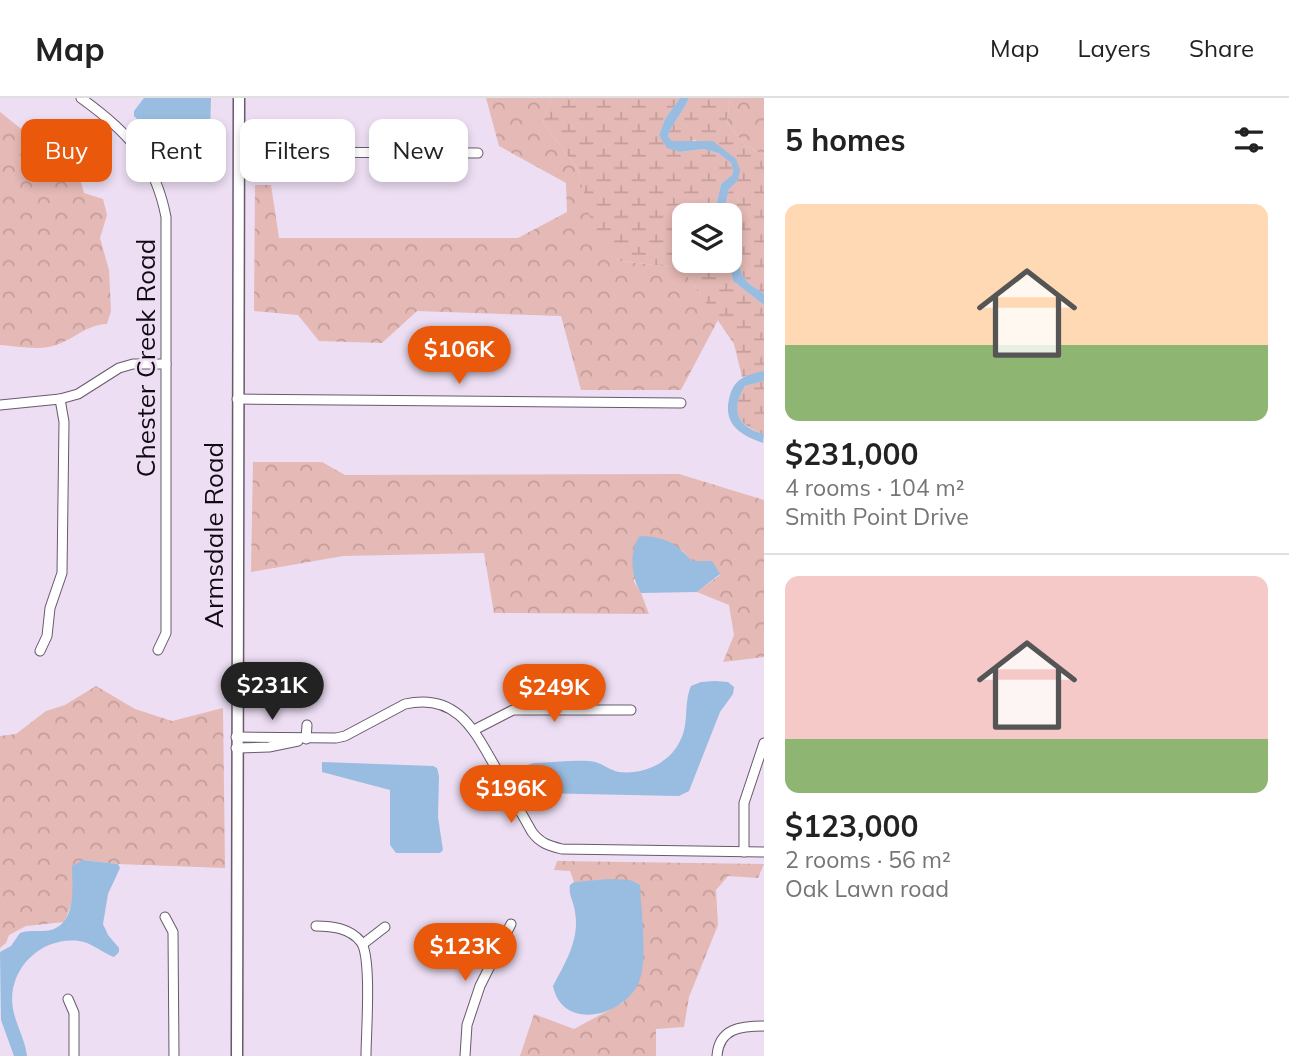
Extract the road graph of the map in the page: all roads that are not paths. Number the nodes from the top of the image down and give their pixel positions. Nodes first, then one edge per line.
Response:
1 (81, 98) edge
2 (239, 98) edge
3 (239, 152) junction
4 (478, 153) dead end
5 (166, 364) junction
6 (60, 399) junction
7 (237, 399) junction
8 (681, 403) dead end
9 (0, 405) edge
10 (40, 650) dead end
11 (158, 650) dead end
12 (631, 710) dead end
13 (307, 725) dead end
14 (474, 730) junction
15 (306, 739) junction
16 (236, 742) junction
17 (764, 743) edge
18 (744, 852) junction
19 (764, 852) edge
20 (166, 917) dead end
21 (511, 924) dead end
22 (316, 926) dead end
23 (385, 927) dead end
24 (363, 944) junction
25 (68, 999) dead end
26 (764, 1026) edge
27 (74, 1056) edge
28 (174, 1056) edge
29 (237, 1056) edge
30 (366, 1056) edge
31 (466, 1056) edge
32 (717, 1056) edge

1 - 5 street, Chester Creek Road
2 - 3 street, Armsdale Road
3 - 4 street
3 - 7 street, Armsdale Road
5 - 6 street
5 - 11 street, Chester Creek Road
6 - 9 street
6 - 10 street
7 - 8 street
7 - 16 street, Armsdale Road
12 - 14 street
13 - 15 street
14 - 15 street
14 - 18 street
15 - 16 street
16 - 29 street, Armsdale Road
17 - 18 street
18 - 19 street
20 - 28 street
21 - 31 street
22 - 24 street
23 - 24 street
24 - 30 street
25 - 27 street
26 - 32 street

